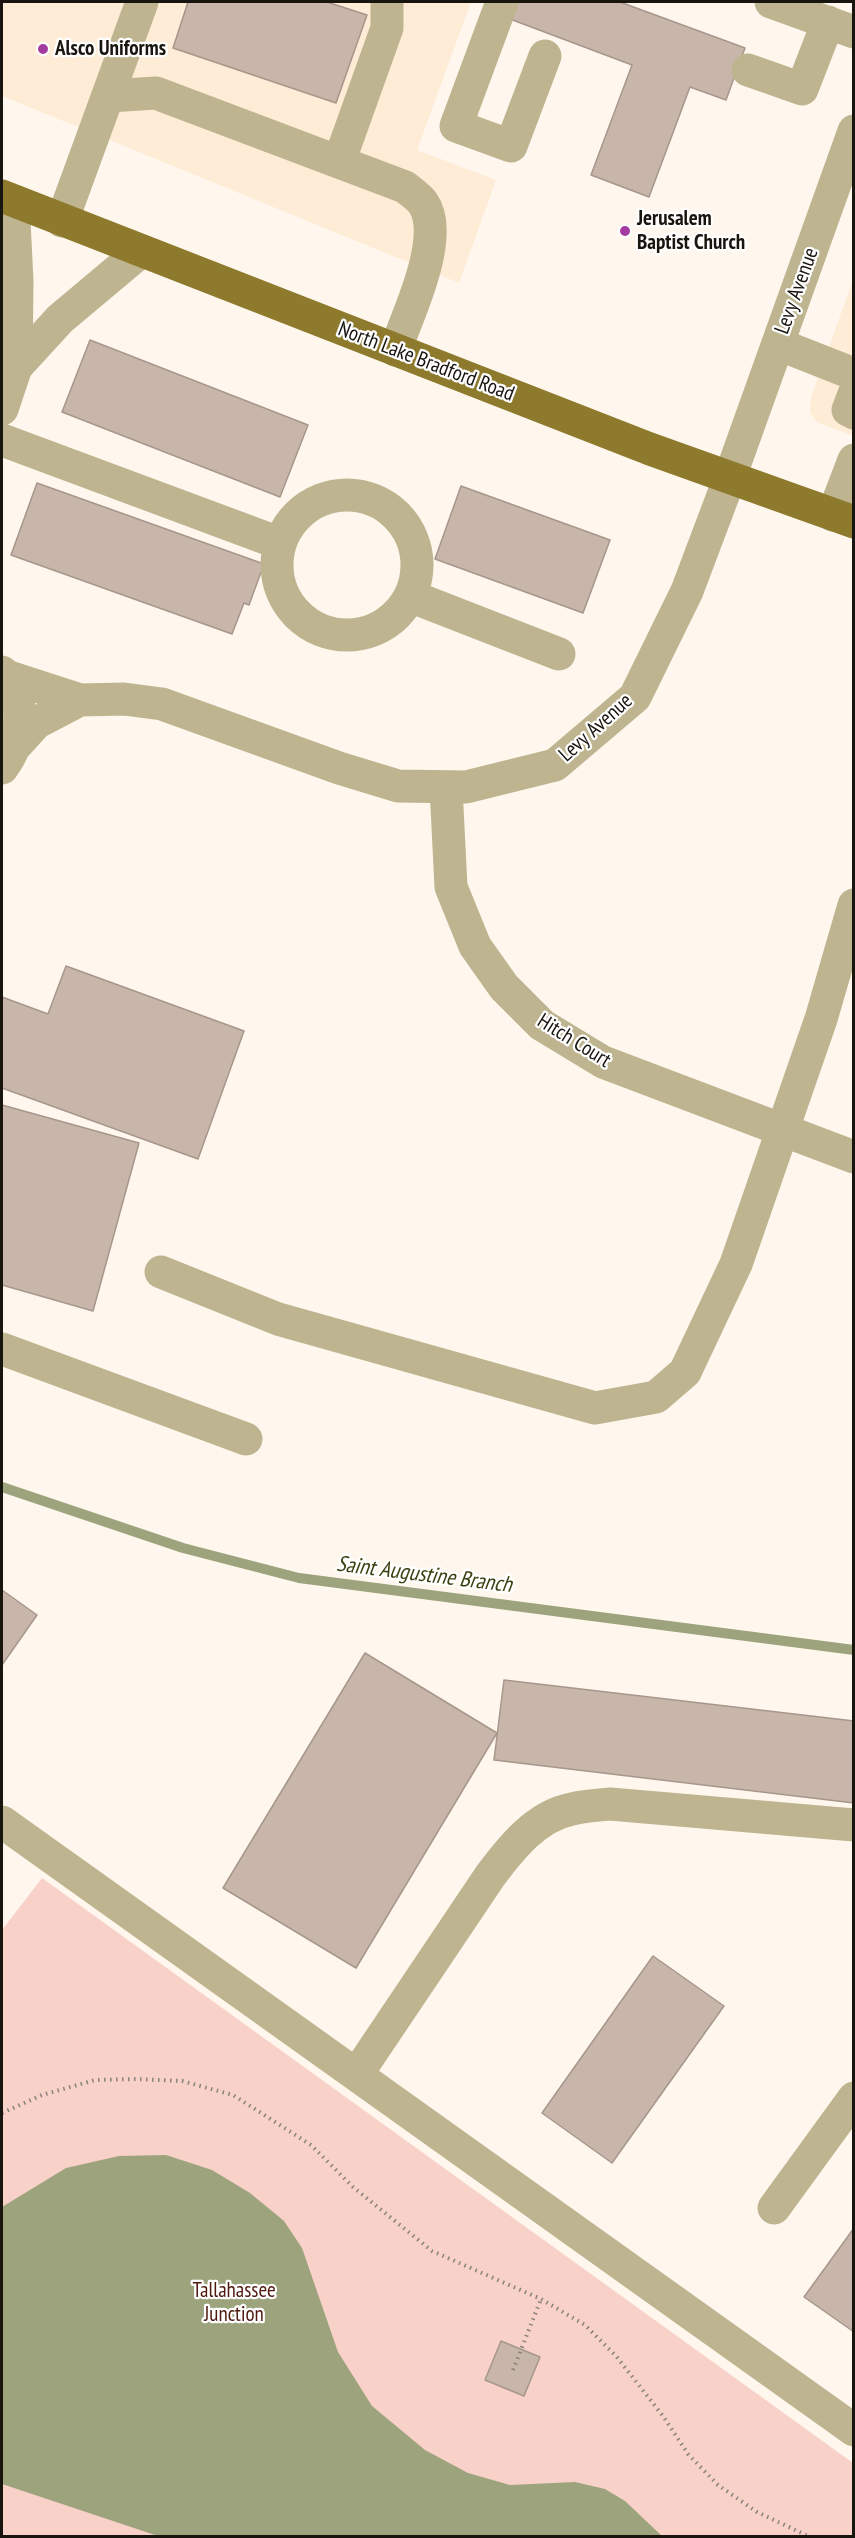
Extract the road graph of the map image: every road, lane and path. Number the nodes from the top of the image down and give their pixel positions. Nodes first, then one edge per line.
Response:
1 (142, 2) edge
2 (387, 2) edge
3 (502, 2) edge
4 (771, 2) edge
5 (841, 27) edge
6 (545, 56) dead end
7 (748, 70) dead end
8 (108, 96) junction
9 (854, 131) edge
10 (339, 162) junction
11 (7, 199) edge
12 (62, 220) junction
13 (141, 251) junction
14 (778, 344) junction
15 (395, 350) junction
16 (16, 367) junction
17 (854, 374) edge
18 (854, 394) edge
19 (2, 409) edge
20 (854, 412) edge
21 (2, 440) edge
22 (854, 460) edge
23 (730, 477) junction
24 (843, 518) edge
25 (279, 543) junction
26 (410, 596) junction
27 (560, 654) dead end
28 (4, 674) edge
29 (80, 700) junction
30 (8, 757) edge
31 (446, 787) junction
32 (854, 905) edge
33 (784, 1131) junction
34 (854, 1157) edge
35 (161, 1272) dead end
36 (2, 1349) edge
37 (246, 1439) dead end
38 (2, 1822) edge
39 (854, 1825) edge
40 (357, 2074) junction
41 (854, 2098) edge
42 (2, 2113) edge
43 (774, 2208) dead end
44 (541, 2299) junction
45 (513, 2370) dead end
46 (854, 2430) edge
47 (808, 2536) edge

1 - 8 street
2 - 10 street
3 - 6 street
4 - 5 street
5 - 7 street
8 - 10 street
8 - 12 street
9 - 14 street, Levy Avenue
10 - 15 street
11 - 12 main road, North Lake Bradford Road
11 - 16 street
12 - 13 main road, North Lake Bradford Road
13 - 15 main road, North Lake Bradford Road
13 - 16 street
14 - 17 street
14 - 23 street, Levy Avenue
15 - 23 main road, North Lake Bradford Road
16 - 19 street
18 - 20 street
21 - 25 street
22 - 24 street
23 - 24 main road, North Lake Bradford Road
23 - 31 street, Levy Avenue
25 - 26 street
25 - 26 street
26 - 27 street
28 - 29 street, Levy Avenue
28 - 30 street
29 - 30 street, Levy Avenue
29 - 31 street, Levy Avenue
31 - 33 street, Hitch Court
32 - 33 street
33 - 34 street, Hitch Court
33 - 35 street
36 - 37 street
38 - 40 street
39 - 40 street
40 - 46 street
41 - 43 street
42 - 44 path
44 - 45 path
44 - 47 path

